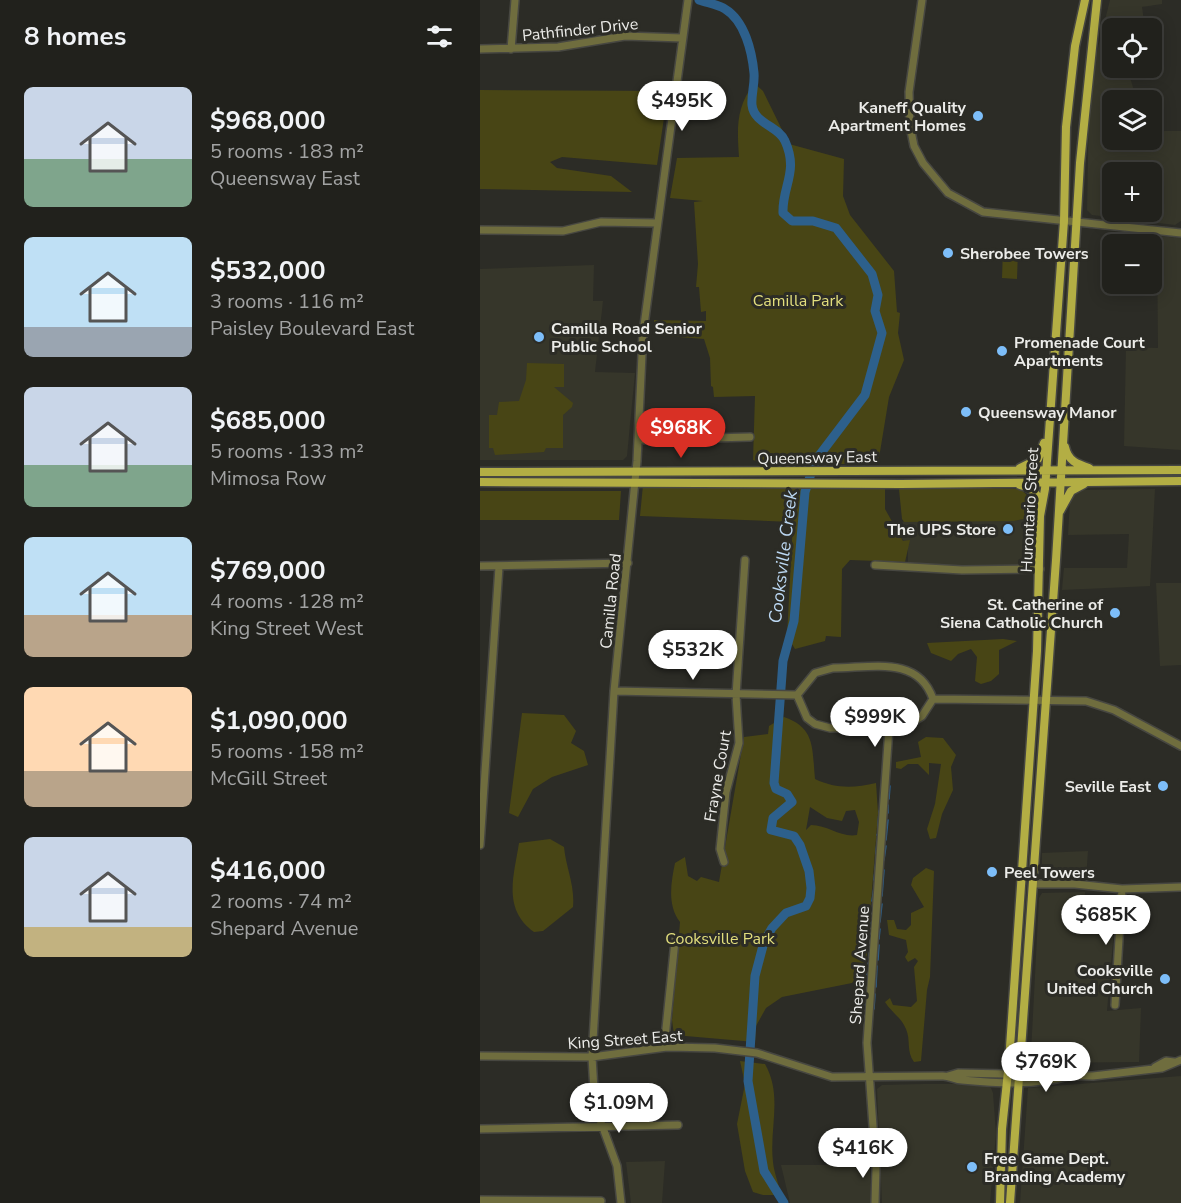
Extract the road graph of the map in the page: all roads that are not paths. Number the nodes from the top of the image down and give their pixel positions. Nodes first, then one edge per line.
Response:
1 (515, 0) edge
2 (922, 0) edge
3 (1085, 0) edge
4 (1097, 0) edge
5 (688, 1) edge
6 (682, 38) junction
7 (480, 49) edge
8 (511, 49) junction
9 (1064, 221) junction
10 (1076, 222) junction
11 (657, 223) junction
12 (480, 230) edge
13 (1181, 233) edge
14 (1049, 428) junction
15 (750, 437) dead end
16 (638, 440) junction
17 (1063, 440) junction
18 (1181, 470) edge
19 (1010, 471) junction
20 (1046, 471) junction
21 (1098, 471) junction
22 (480, 472) edge
23 (1061, 472) junction
24 (636, 473) junction
25 (1090, 481) junction
26 (1181, 481) edge
27 (480, 482) edge
28 (1046, 482) junction
29 (1060, 482) junction
30 (635, 483) junction
31 (996, 483) junction
32 (1058, 514) junction
33 (1040, 516) junction
34 (746, 560) dead end
35 (628, 563) junction
36 (480, 566) edge
37 (875, 566) dead end
38 (499, 567) junction
39 (1040, 569) junction
40 (614, 691) junction
41 (736, 695) junction
42 (795, 695) junction
43 (933, 699) junction
44 (1033, 699) junction
45 (1046, 700) junction
46 (889, 728) junction
47 (1181, 746) edge
48 (482, 781) edge
49 (480, 845) edge
50 (724, 862) dead end
51 (1033, 884) junction
52 (1181, 887) edge
53 (1122, 889) junction
54 (675, 941) dead end
55 (1114, 1005) dead end
56 (667, 1047) junction
57 (616, 1053) junction
58 (480, 1056) edge
59 (592, 1057) junction
60 (1178, 1061) edge
61 (870, 1077) junction
62 (1007, 1077) junction
63 (1020, 1077) junction
64 (594, 1091) junction
65 (678, 1125) dead end
66 (602, 1127) junction
67 (480, 1129) edge
68 (480, 1200) edge
69 (601, 1201) dead end
70 (621, 1203) edge
71 (875, 1203) edge
72 (1000, 1203) edge
73 (1011, 1203) edge

1 - 8 street
2 - 9 street
3 - 9 main road, Hurontario Street
4 - 10 main road, Hurontario Street
5 - 6 street, Camilla Road
6 - 8 street, Pathfinder Drive
6 - 11 street, Camilla Road
7 - 8 street, Pathfinder Drive
9 - 10 street
9 - 14 main road, Hurontario Street
10 - 13 street
10 - 17 main road, Hurontario Street
11 - 12 street
11 - 16 street, Camilla Road
14 - 19 main road
14 - 20 main road, Hurontario Street
15 - 16 street
16 - 24 street, Camilla Road
17 - 21 main road
17 - 23 main road, Hurontario Street
18 - 21 main road, Queensway East
19 - 20 main road, Queensway East
19 - 24 main road, Queensway East
20 - 23 main road, Queensway East
20 - 28 main road, Hurontario Street
21 - 23 main road, Queensway East
22 - 24 main road, Queensway East
23 - 29 main road, Hurontario Street
24 - 30 street, Camilla Road
25 - 26 main road, Queensway East
25 - 29 main road, Queensway East
25 - 32 main road
27 - 30 main road, Queensway East
28 - 29 main road, Queensway East
28 - 31 main road, Queensway East
28 - 33 main road, Hurontario Street
29 - 32 main road, Hurontario Street
30 - 31 main road, Queensway East
30 - 35 street, Camilla Road
31 - 33 main road
32 - 45 main road, Hurontario Street
33 - 39 main road, Hurontario Street
34 - 41 street, Frayne Court
35 - 38 street
35 - 40 street, Camilla Road
36 - 38 street
37 - 39 street
38 - 48 street
39 - 44 main road, Hurontario Street
40 - 41 street
40 - 59 street, Camilla Road
41 - 42 street
41 - 50 street, Frayne Court
42 - 43 street
42 - 46 street
43 - 44 street
43 - 46 street
44 - 45 street
44 - 62 main road, Hurontario Street
45 - 47 street
45 - 51 main road, Hurontario Street
46 - 61 street, Shepard Avenue
48 - 49 street
51 - 53 street
51 - 63 main road, Hurontario Street
52 - 53 street
53 - 55 street
54 - 56 street
56 - 57 street, King Street East
56 - 61 street, King Street East
57 - 59 street, King Street East
57 - 64 street
58 - 59 street, King Street East
59 - 64 street, Camilla Road
60 - 63 street, King Street East
61 - 62 street, King Street East
61 - 71 street, Shepard Avenue
62 - 63 street, King Street East
62 - 72 main road, Hurontario Street
63 - 73 main road, Hurontario Street
64 - 66 street, Camilla Road
65 - 66 street
66 - 67 street
66 - 70 street, Camilla Road
68 - 69 street

